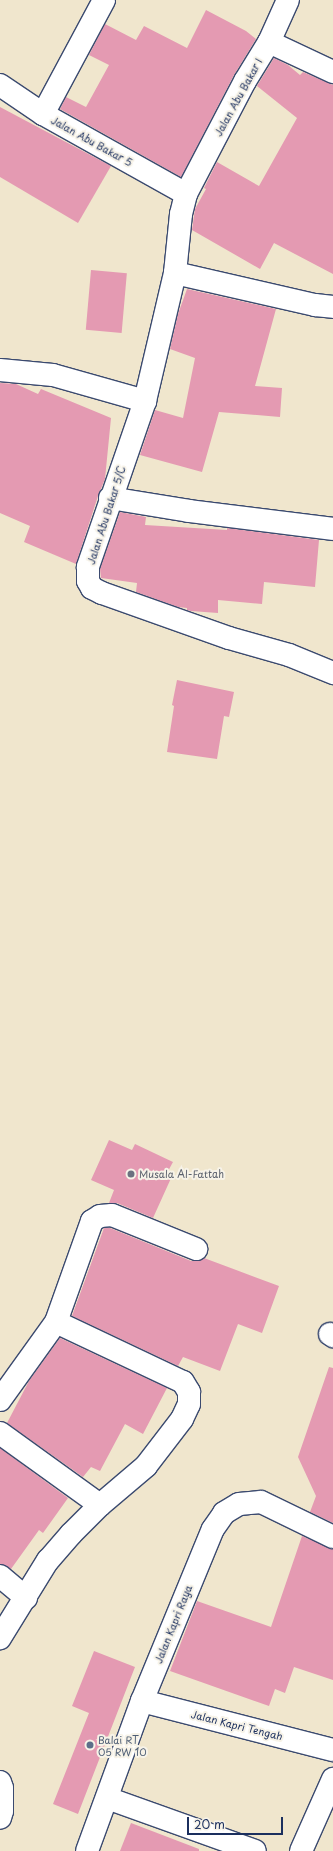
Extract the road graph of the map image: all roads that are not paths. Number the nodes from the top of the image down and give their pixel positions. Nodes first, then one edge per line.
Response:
1 (104, 0) edge
2 (288, 0) edge
3 (269, 42) junction
4 (333, 72) edge
5 (0, 86) edge
6 (43, 114) junction
7 (186, 194) junction
8 (175, 272) junction
9 (333, 307) edge
10 (0, 370) edge
11 (145, 401) junction
12 (110, 498) junction
13 (333, 529) edge
14 (333, 673) edge
15 (196, 1249) dead end
16 (56, 1322) junction
17 (0, 1400) edge
18 (0, 1433) edge
19 (100, 1505) junction
20 (333, 1537) edge
21 (0, 1576) edge
22 (26, 1598) junction
23 (0, 1638) edge
24 (142, 1700) junction
25 (333, 1750) edge
26 (333, 1779) edge
27 (0, 1782) edge
28 (107, 1798) junction
29 (0, 1818) edge
30 (87, 1851) edge
31 (255, 1851) edge
32 (301, 1851) edge

1 - 6 street
2 - 3 street, Jalan Abu Bakar I
3 - 4 street
3 - 7 street, Jalan Abu Bakar I
5 - 6 street, Jalan Abu Bakar 5
6 - 7 street, Jalan Abu Bakar 5
7 - 8 street, Jalan Abu Bakar 5/C
8 - 9 street
8 - 11 street, Jalan Abu Bakar 5/C
10 - 11 street
11 - 12 street, Jalan Abu Bakar 5/C
12 - 13 street
12 - 14 street, Jalan Abu Bakar 5/C
15 - 16 street
16 - 17 street
16 - 19 street
18 - 19 street
19 - 22 street
20 - 24 street, Jalan Kapri Raya
21 - 22 street
22 - 23 street
24 - 25 street, Jalan Kapri Tengah
24 - 28 street, Jalan Kapri Raya
26 - 32 street
27 - 29 street
28 - 30 street, Jalan Kapri Raya
28 - 31 street

